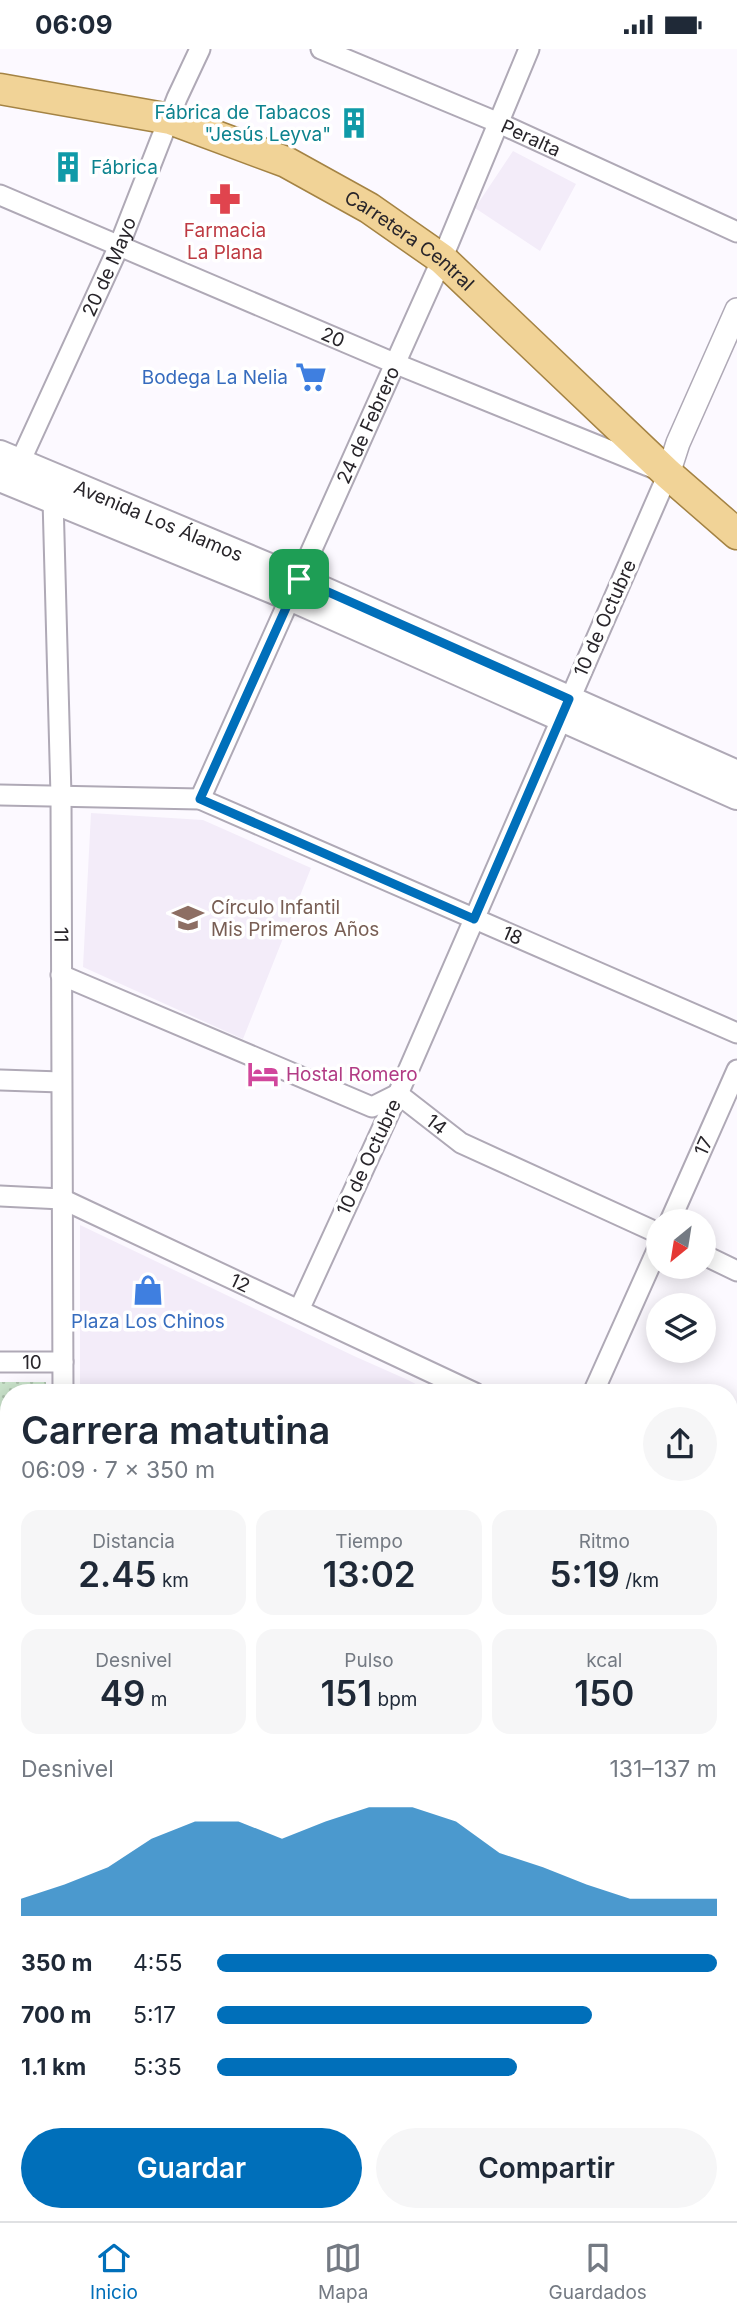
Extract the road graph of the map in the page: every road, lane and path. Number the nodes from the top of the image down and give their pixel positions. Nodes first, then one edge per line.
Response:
1 (200, 49) edge
2 (321, 49) edge
3 (529, 49) edge
4 (0, 89) edge
5 (170, 119) junction
6 (499, 123) junction
7 (0, 195) edge
8 (737, 232) edge
9 (119, 246) junction
10 (442, 259) junction
11 (737, 310) edge
12 (394, 363) junction
13 (8, 469) edge
14 (668, 474) junction
15 (55, 488) junction
16 (737, 534) edge
17 (294, 588) junction
18 (565, 709) junction
19 (737, 773) edge
20 (0, 795) edge
21 (61, 796) junction
22 (737, 796) edge
23 (200, 799) junction
24 (474, 919) junction
25 (61, 975) junction
26 (737, 1033) edge
27 (737, 1070) edge
28 (0, 1080) edge
29 (61, 1082) junction
30 (398, 1094) junction
31 (0, 1196) edge
32 (62, 1199) junction
33 (675, 1209) edge
34 (646, 1228) edge
35 (716, 1261) edge
36 (737, 1271) edge
37 (646, 1275) edge
38 (299, 1310) junction
39 (63, 1361) junction
40 (0, 1362) edge
41 (63, 1384) edge
42 (456, 1384) edge
43 (597, 1384) edge

1 - 5 street, 20 de Mayo
2 - 6 street, Peralta
3 - 6 street, 24 de Febrero
4 - 5 main road, Carretera Central
5 - 9 street, 20 de Mayo
5 - 10 main road, Carretera Central
6 - 8 street, Peralta
6 - 10 street, 24 de Febrero
7 - 9 street, 20
9 - 12 street, 20
9 - 13 street, 20 de Mayo
10 - 12 street, 24 de Febrero
10 - 14 main road, Carretera Central
11 - 14 street, 10 de Octubre
12 - 14 street, 20
12 - 17 street, 24 de Febrero
13 - 15 main road, Avenida Los Álamos
14 - 16 main road, Carretera Central
14 - 18 street, 10 de Octubre
15 - 17 main road, Avenida Los Álamos
15 - 21 street, 11
17 - 18 main road, Avenida Los Álamos
17 - 23 street, 24 de Febrero
18 - 19 main road, Avenida Los Álamos
18 - 22 main road, Avenida Los Álamos
18 - 24 street, 10 de Octubre
20 - 21 street, 18
21 - 23 street, 18
21 - 25 street, 11
23 - 24 street, 18
24 - 26 street, 18
24 - 30 street, 10 de Octubre
25 - 29 street, 11
25 - 30 street
27 - 33 street, 17
28 - 29 street
29 - 32 street, 11
30 - 34 street, 14
30 - 38 street, 10 de Octubre
31 - 32 street, 12
32 - 38 street, 12
32 - 39 street, 11
35 - 36 street
37 - 43 street
38 - 42 street, 12
39 - 40 street, 10
39 - 41 street, 11

